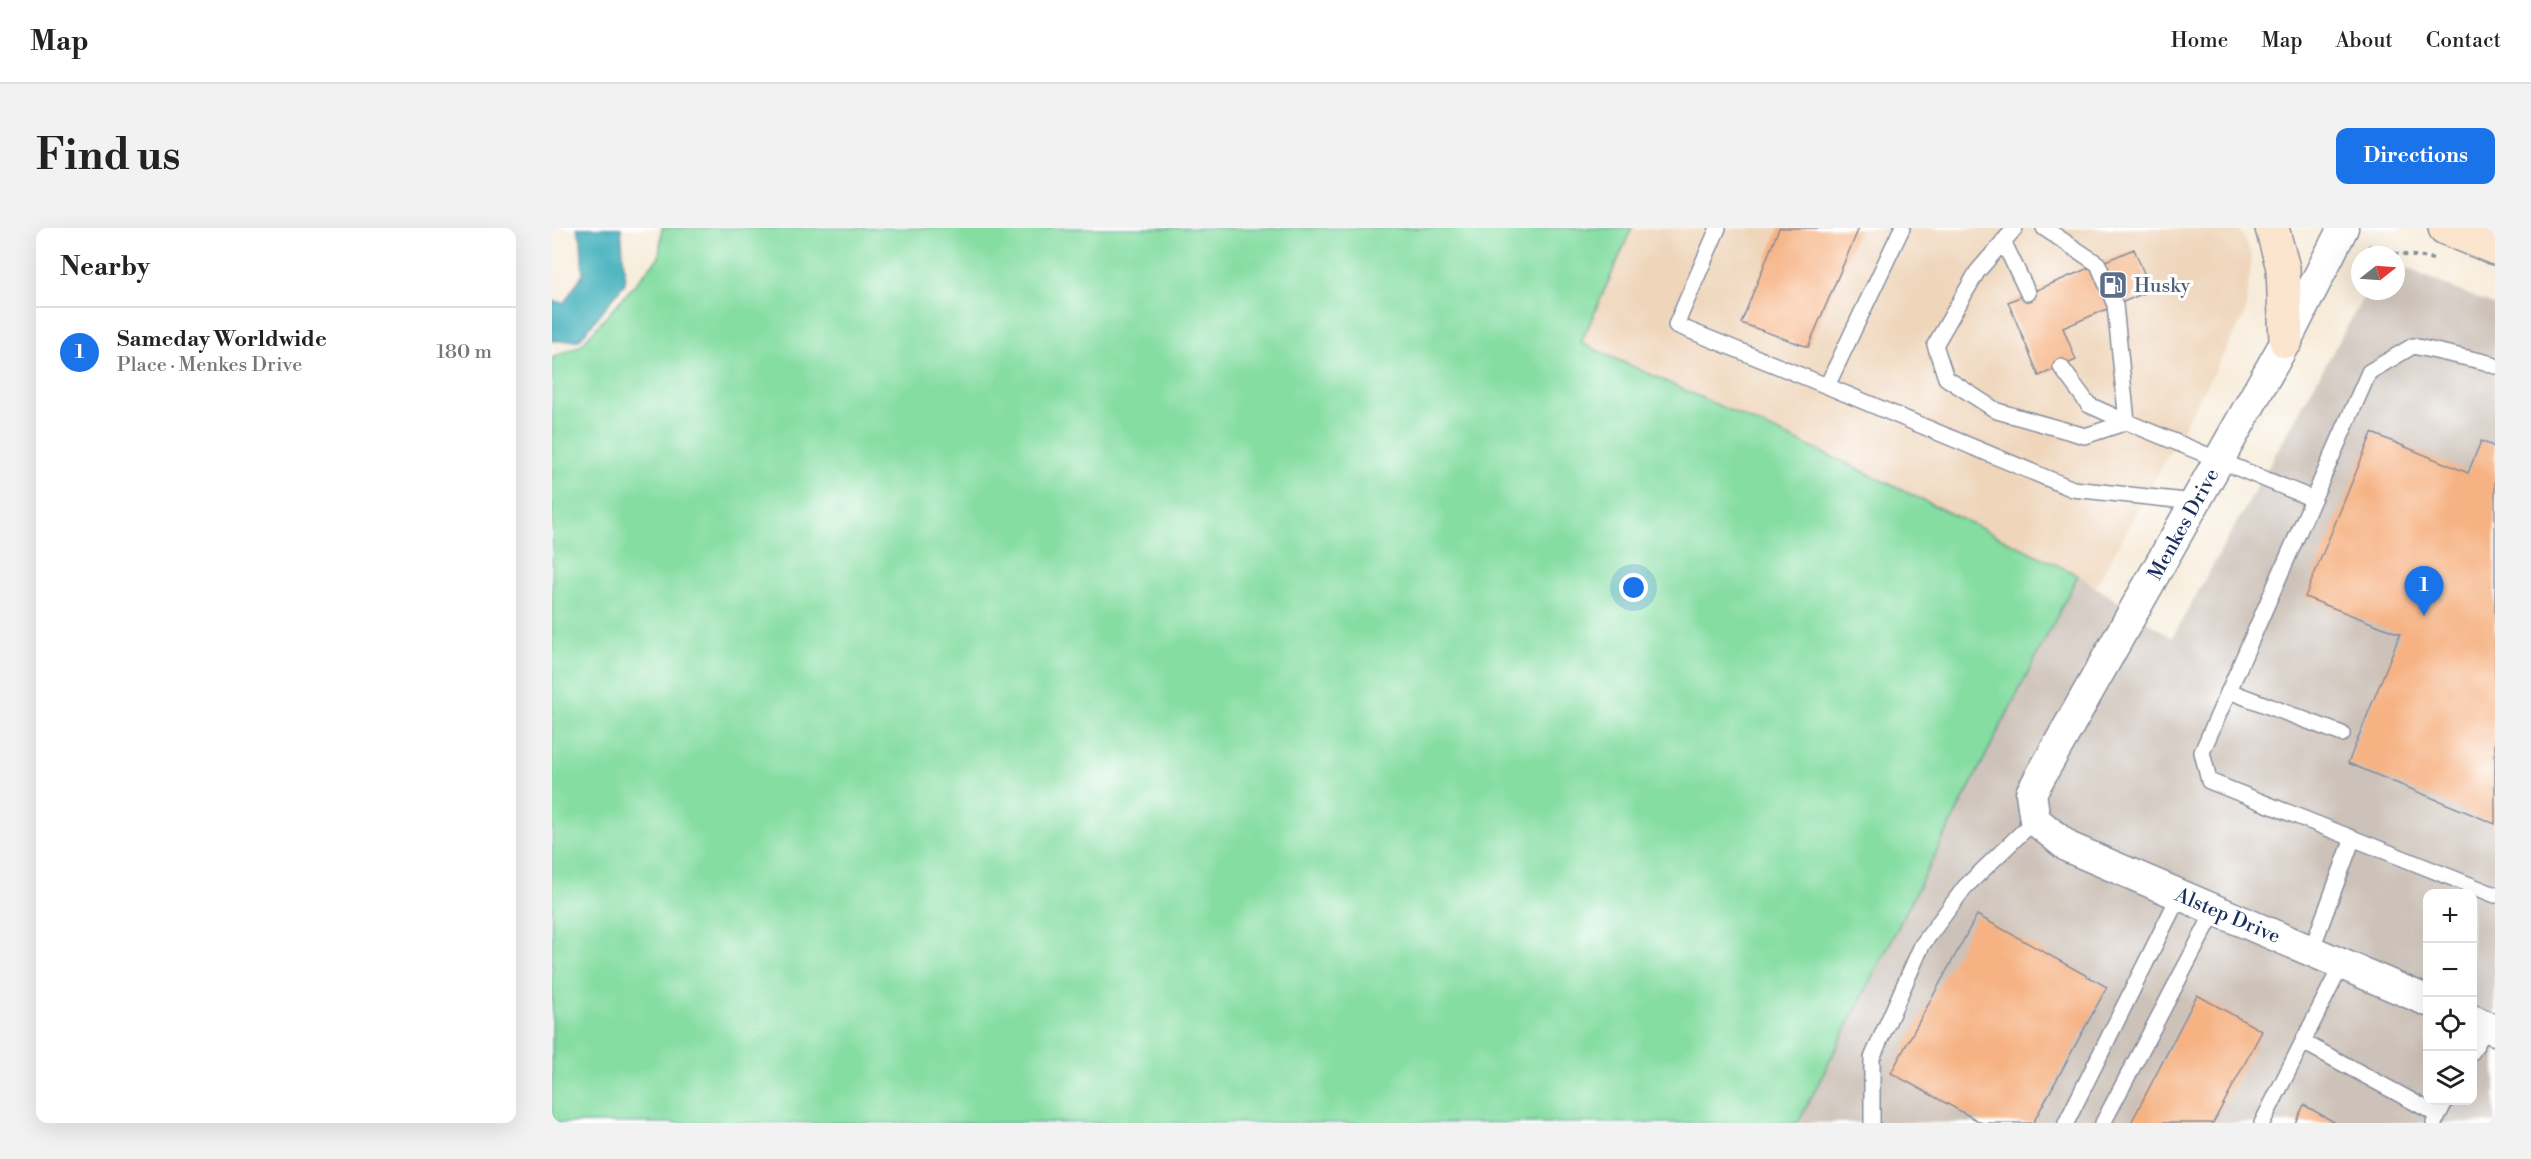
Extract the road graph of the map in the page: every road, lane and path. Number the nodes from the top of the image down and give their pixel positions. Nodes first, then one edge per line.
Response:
1 (1718, 228) edge
2 (1902, 228) edge
3 (2015, 228) edge
4 (2044, 228) edge
5 (2272, 228) edge
6 (2343, 228) edge
7 (2445, 228) edge
8 (2003, 241) junction
9 (2495, 248) edge
10 (2405, 254) edge
11 (2438, 260) dead end
12 (2028, 293) dead end
13 (2286, 341) junction
14 (2495, 366) edge
15 (2061, 367) dead end
16 (1827, 386) junction
17 (2127, 422) junction
18 (2220, 459) junction
19 (2313, 499) junction
20 (2195, 502) junction
21 (2229, 691) junction
22 (2342, 734) dead end
23 (2035, 820) junction
24 (2353, 838) junction
25 (2180, 894) junction
26 (2495, 895) edge
27 (2215, 910) junction
28 (2311, 951) junction
29 (2342, 964) junction
30 (2423, 999) edge
31 (2485, 1025) edge
32 (2303, 1042) junction
33 (2472, 1051) edge
34 (2444, 1105) edge
35 (2436, 1119) edge
36 (1872, 1123) edge
37 (2066, 1123) edge
38 (2103, 1123) edge
39 (2262, 1123) edge

1 - 16 lane
2 - 16 lane
3 - 8 lane
4 - 17 lane
5 - 13 main road
6 - 13 street, Menkes Drive
7 - 9 main road
8 - 12 lane
8 - 17 lane
10 - 11 path
13 - 18 street, Menkes Drive
14 - 19 lane
15 - 17 lane
16 - 20 lane
17 - 18 lane
18 - 19 lane
18 - 20 street, Menkes Drive
19 - 21 lane
20 - 23 street, Menkes Drive
21 - 22 lane
21 - 24 lane
23 - 25 street, Alstep Drive
23 - 36 lane
24 - 26 lane
24 - 28 lane
25 - 27 street, Alstep Drive
25 - 37 lane
27 - 28 street, Alstep Drive
27 - 38 lane
28 - 29 street, Alstep Drive
29 - 30 street, Alstep Drive
29 - 32 lane
31 - 33 lane
32 - 35 lane
32 - 39 lane
34 - 35 lane

